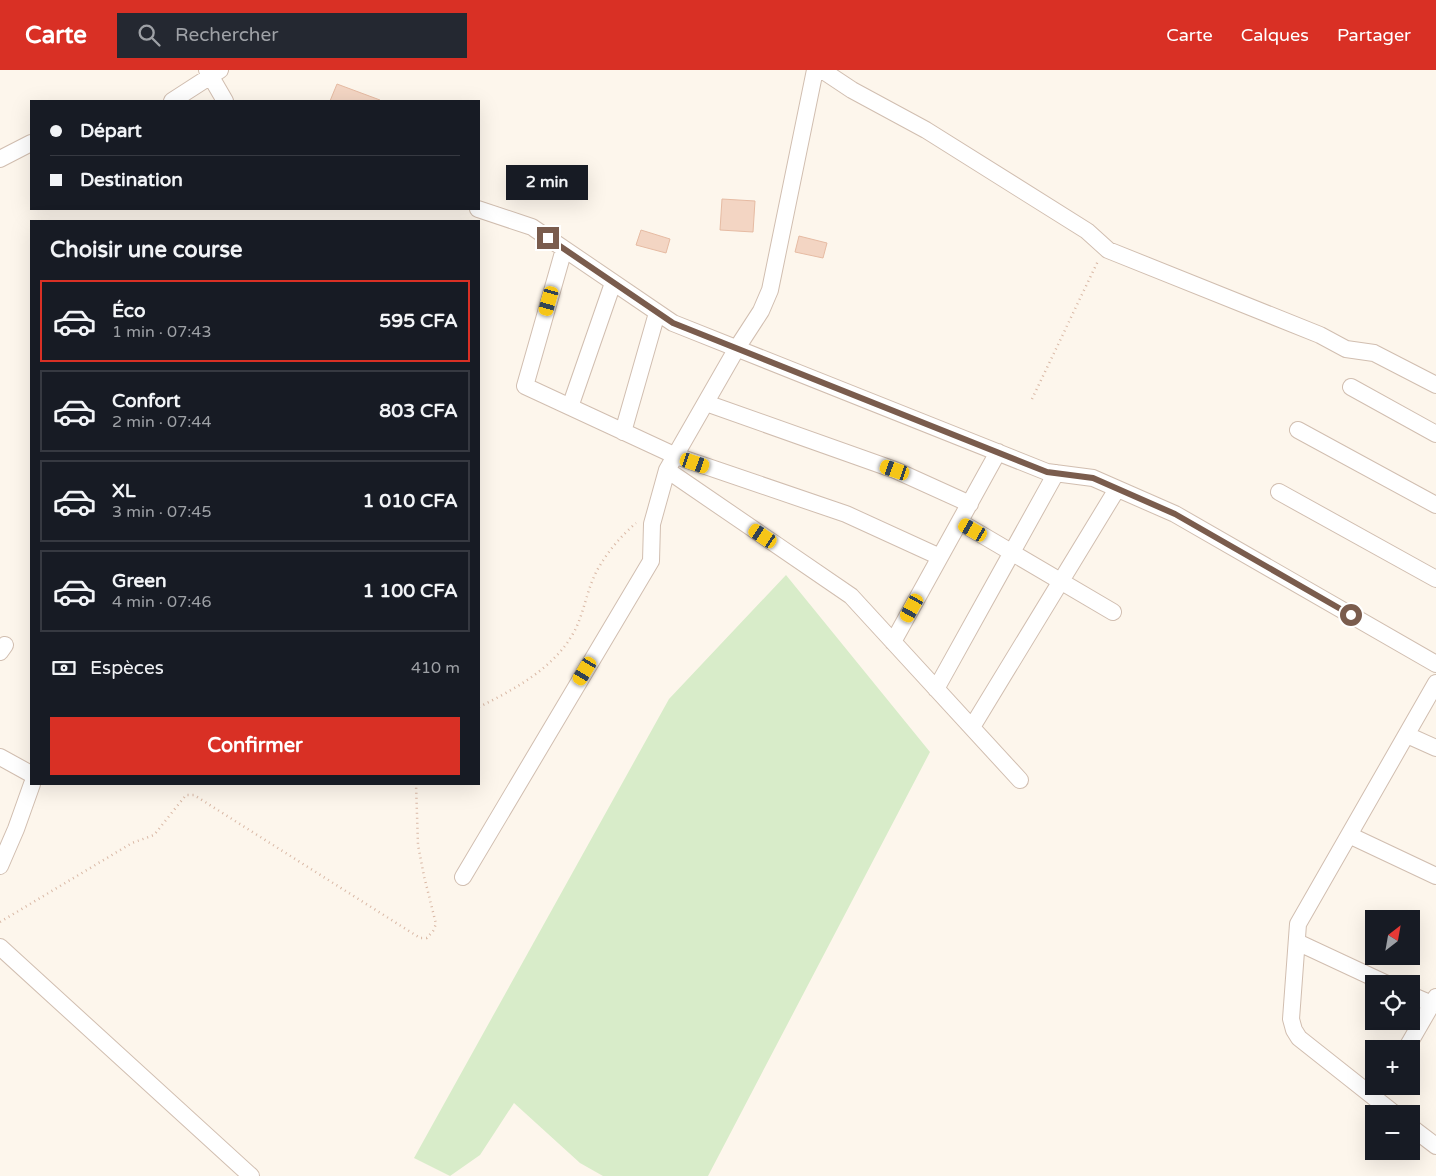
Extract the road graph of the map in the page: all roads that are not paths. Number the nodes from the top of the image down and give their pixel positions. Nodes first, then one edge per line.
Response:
1 (815, 70) edge
2 (822, 70) edge
3 (212, 72) edge
4 (173, 100) edge
5 (225, 100) edge
6 (30, 143) edge
7 (0, 159) edge
8 (480, 210) edge
9 (564, 249) junction
10 (613, 283) junction
11 (657, 313) junction
12 (737, 348) junction
13 (1436, 386) edge
14 (1350, 387) dead end
15 (706, 403) junction
16 (570, 407) junction
17 (1298, 430) dead end
18 (623, 432) junction
19 (1436, 434) edge
20 (998, 452) junction
21 (676, 456) junction
22 (668, 470) junction
23 (1056, 473) junction
24 (1117, 489) junction
25 (1279, 492) dead end
26 (970, 504) junction
27 (1436, 505) edge
28 (960, 522) junction
29 (1012, 552) junction
30 (940, 557) junction
31 (1436, 579) edge
32 (1061, 581) junction
33 (1113, 612) dead end
34 (893, 642) junction
35 (1436, 664) edge
36 (1436, 683) edge
37 (936, 689) junction
38 (972, 727) junction
39 (1406, 735) junction
40 (1436, 748) edge
41 (0, 757) edge
42 (30, 773) edge
43 (1020, 780) dead end
44 (32, 785) edge
45 (1349, 834) junction
46 (0, 866) edge
47 (1436, 876) edge
48 (462, 877) dead end
49 (1297, 942) junction
50 (0, 947) edge
51 (1368, 975) edge
52 (1420, 997) edge
53 (1434, 1001) edge
54 (1411, 1040) edge
55 (1365, 1082) edge
56 (1420, 1134) edge
57 (1436, 1146) edge
58 (251, 1176) edge

1 - 12 street
2 - 13 street
3 - 4 street
3 - 5 street
6 - 7 street
8 - 9 street
9 - 10 street
9 - 16 street
10 - 11 street
10 - 16 street
11 - 12 street
11 - 18 street
12 - 15 street
12 - 20 street
14 - 19 street
15 - 21 street
15 - 26 street
16 - 18 street
17 - 27 street
18 - 21 street
20 - 23 street
20 - 26 street
21 - 22 street
21 - 30 street
22 - 34 street
22 - 48 street
23 - 24 street
23 - 29 street
24 - 32 street
24 - 35 street
25 - 31 street
26 - 28 street
28 - 29 street
28 - 30 street
29 - 32 street
29 - 37 street
30 - 34 street
32 - 33 street
32 - 38 street
34 - 37 street
36 - 39 street
37 - 38 street
38 - 43 street
39 - 40 street
39 - 45 street
41 - 42 street
44 - 46 street
45 - 47 street
45 - 49 street
49 - 51 street
49 - 55 street
50 - 58 street
52 - 53 street
53 - 54 street
56 - 57 street

